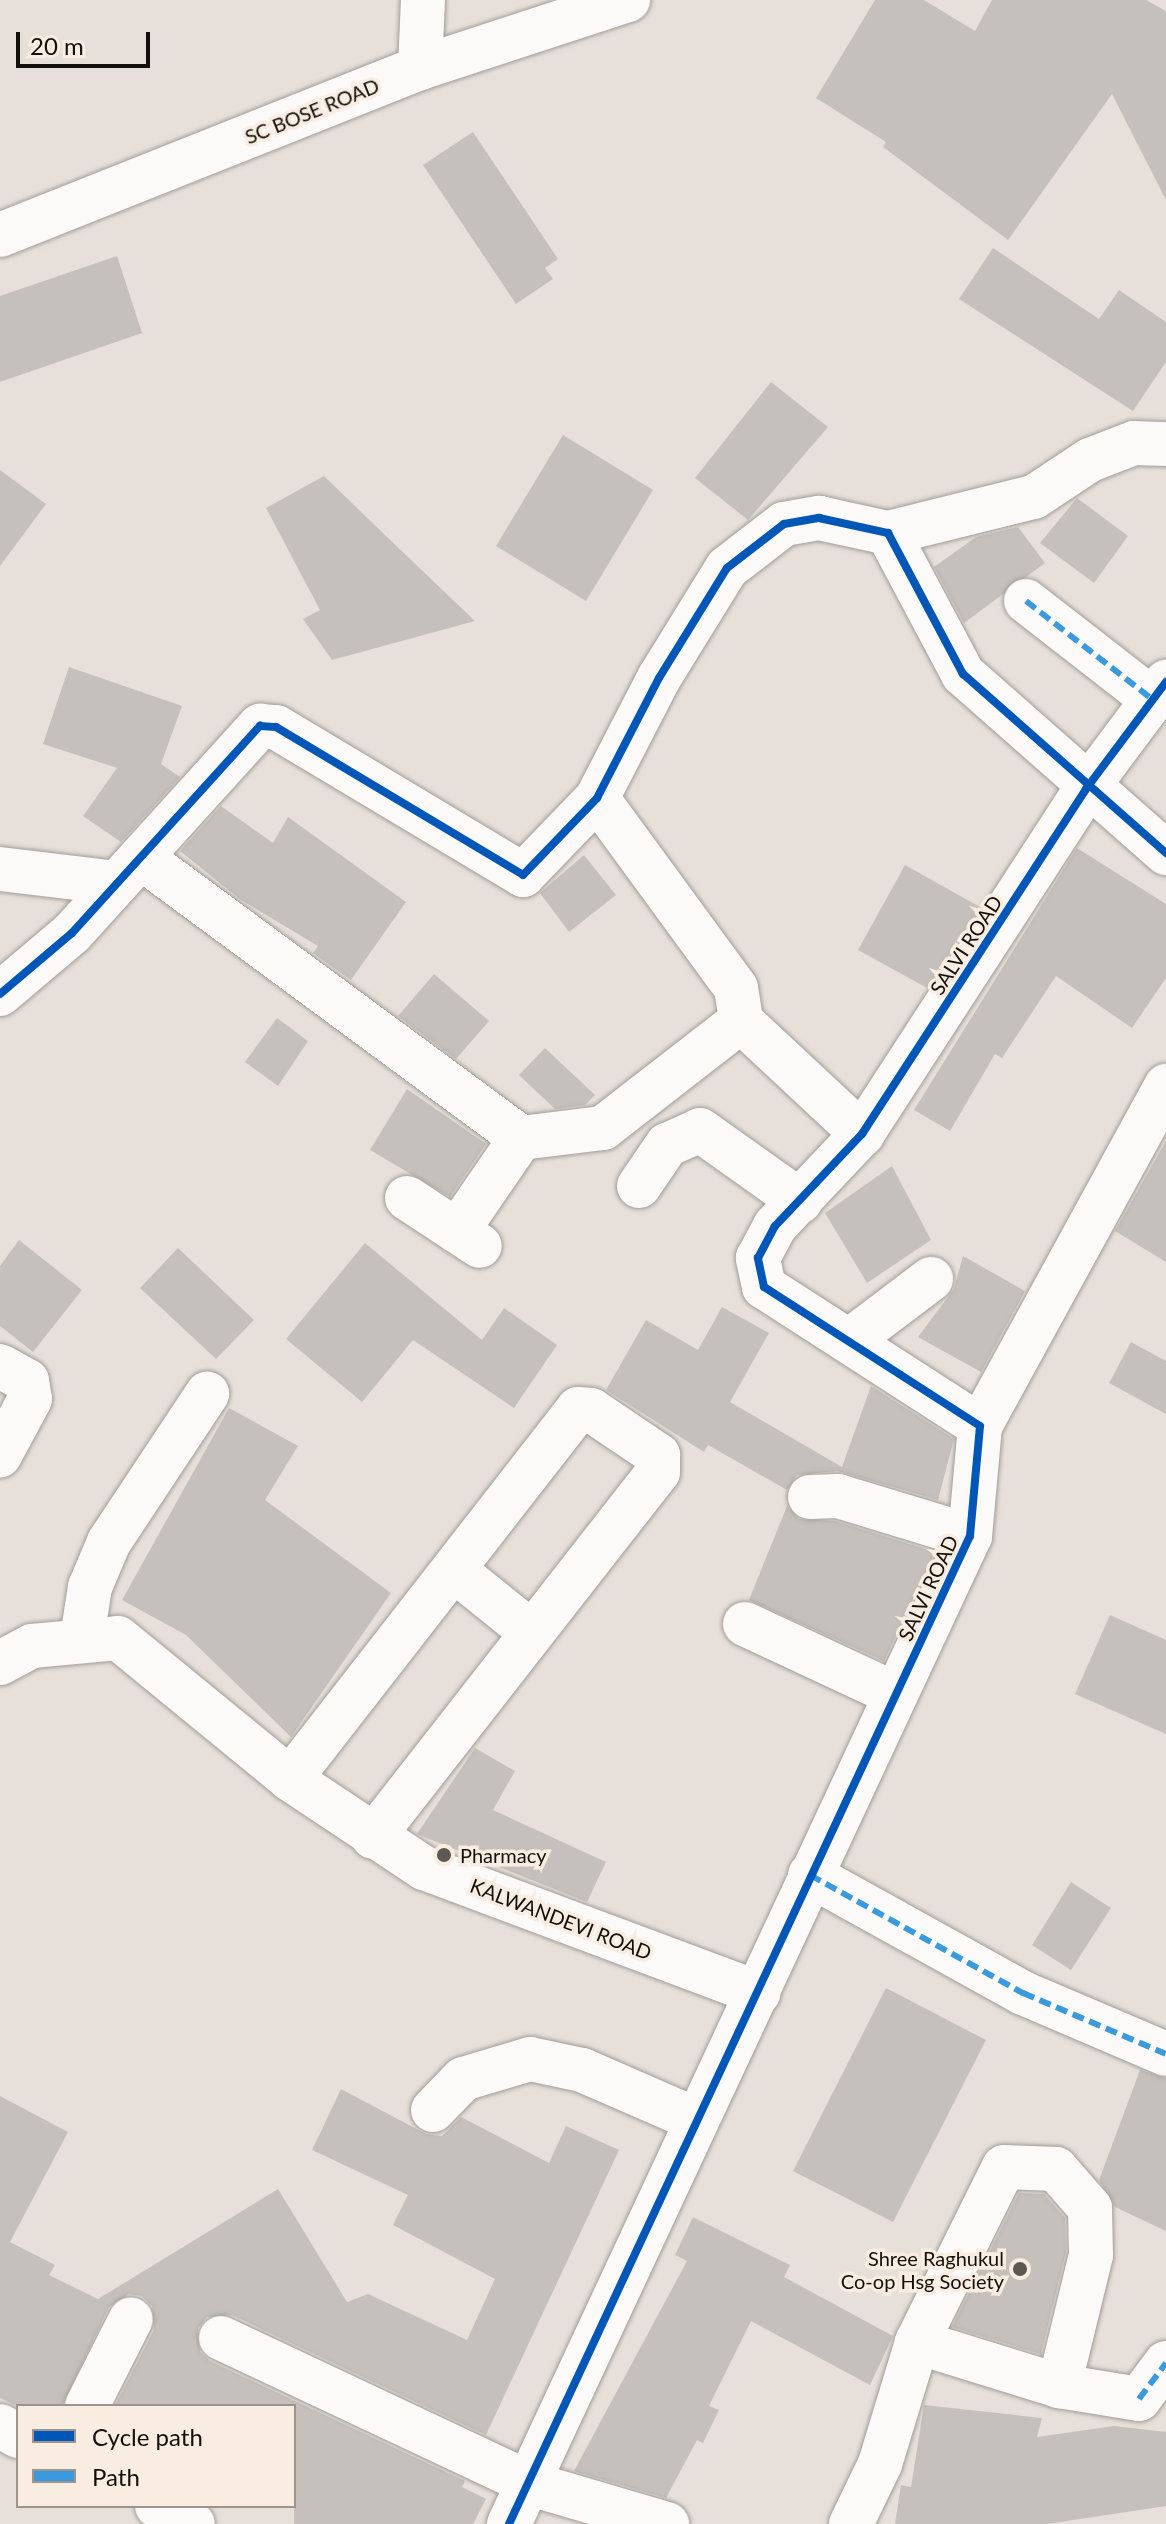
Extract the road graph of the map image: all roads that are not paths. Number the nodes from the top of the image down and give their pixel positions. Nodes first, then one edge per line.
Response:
1 (423, 0) edge
2 (628, 0) edge
3 (552, 10) edge
4 (420, 68) junction
5 (0, 235) edge
6 (1166, 444) edge
7 (888, 533) junction
8 (1026, 601) dead end
9 (1159, 691) edge
10 (1086, 789) junction
11 (597, 798) junction
12 (1166, 853) edge
13 (0, 869) edge
14 (130, 871) junction
15 (0, 994) edge
16 (741, 1021) junction
17 (1166, 1086) edge
18 (862, 1134) junction
19 (521, 1138) junction
20 (639, 1186) dead end
21 (407, 1198) dead end
22 (800, 1201) junction
23 (931, 1279) dead end
24 (849, 1341) junction
25 (0, 1366) edge
26 (207, 1394) dead end
27 (980, 1426) junction
28 (0, 1455) edge
29 (810, 1497) dead end
30 (970, 1536) junction
31 (454, 1570) junction
32 (745, 1624) dead end
33 (531, 1632) junction
34 (82, 1638) junction
35 (0, 1663) edge
36 (895, 1694) junction
37 (290, 1779) junction
38 (373, 1837) junction
39 (810, 1875) junction
40 (758, 1993) junction
41 (1166, 2054) edge
42 (433, 2110) dead end
43 (697, 2120) junction
44 (131, 2319) dead end
45 (221, 2338) dead end
46 (917, 2342) junction
47 (1166, 2363) edge
48 (1059, 2386) junction
49 (88, 2404) edge
50 (531, 2484) junction
51 (161, 2508) edge
52 (193, 2524) edge
53 (509, 2524) edge
54 (667, 2524) edge
55 (851, 2524) edge

1 - 4 street
2 - 3 street, SC BOSE ROAD
3 - 4 street, SC BOSE ROAD
4 - 5 street, SC BOSE ROAD
6 - 7 street
7 - 10 street
7 - 11 street
8 - 9 street
9 - 10 street, SALVI ROAD
10 - 12 street
10 - 18 street, SALVI ROAD
11 - 14 street
11 - 16 street
13 - 14 street
14 - 15 street
14 - 19 street
16 - 18 street
16 - 19 street
17 - 27 street
18 - 22 street, SALVI ROAD
19 - 21 street
20 - 22 street
22 - 24 street, SALVI ROAD
23 - 24 street
24 - 27 street, SALVI ROAD
25 - 28 street
26 - 34 street
27 - 30 street, SALVI ROAD
29 - 30 street
30 - 36 street, SALVI ROAD
31 - 33 street
31 - 33 street
31 - 37 street
32 - 36 street
33 - 38 street
34 - 35 street, KALWANDEVI ROAD
34 - 37 street, KALWANDEVI ROAD
36 - 39 street, SALVI ROAD
37 - 38 street, KALWANDEVI ROAD
38 - 40 street, KALWANDEVI ROAD
39 - 40 street, SALVI ROAD
39 - 41 street
40 - 43 street, SALVI ROAD
42 - 43 street
43 - 50 street, SALVI ROAD
44 - 49 street
45 - 50 street
46 - 48 street
46 - 48 street
46 - 55 street
47 - 48 street
50 - 53 street, SALVI ROAD
50 - 54 street
51 - 52 street

